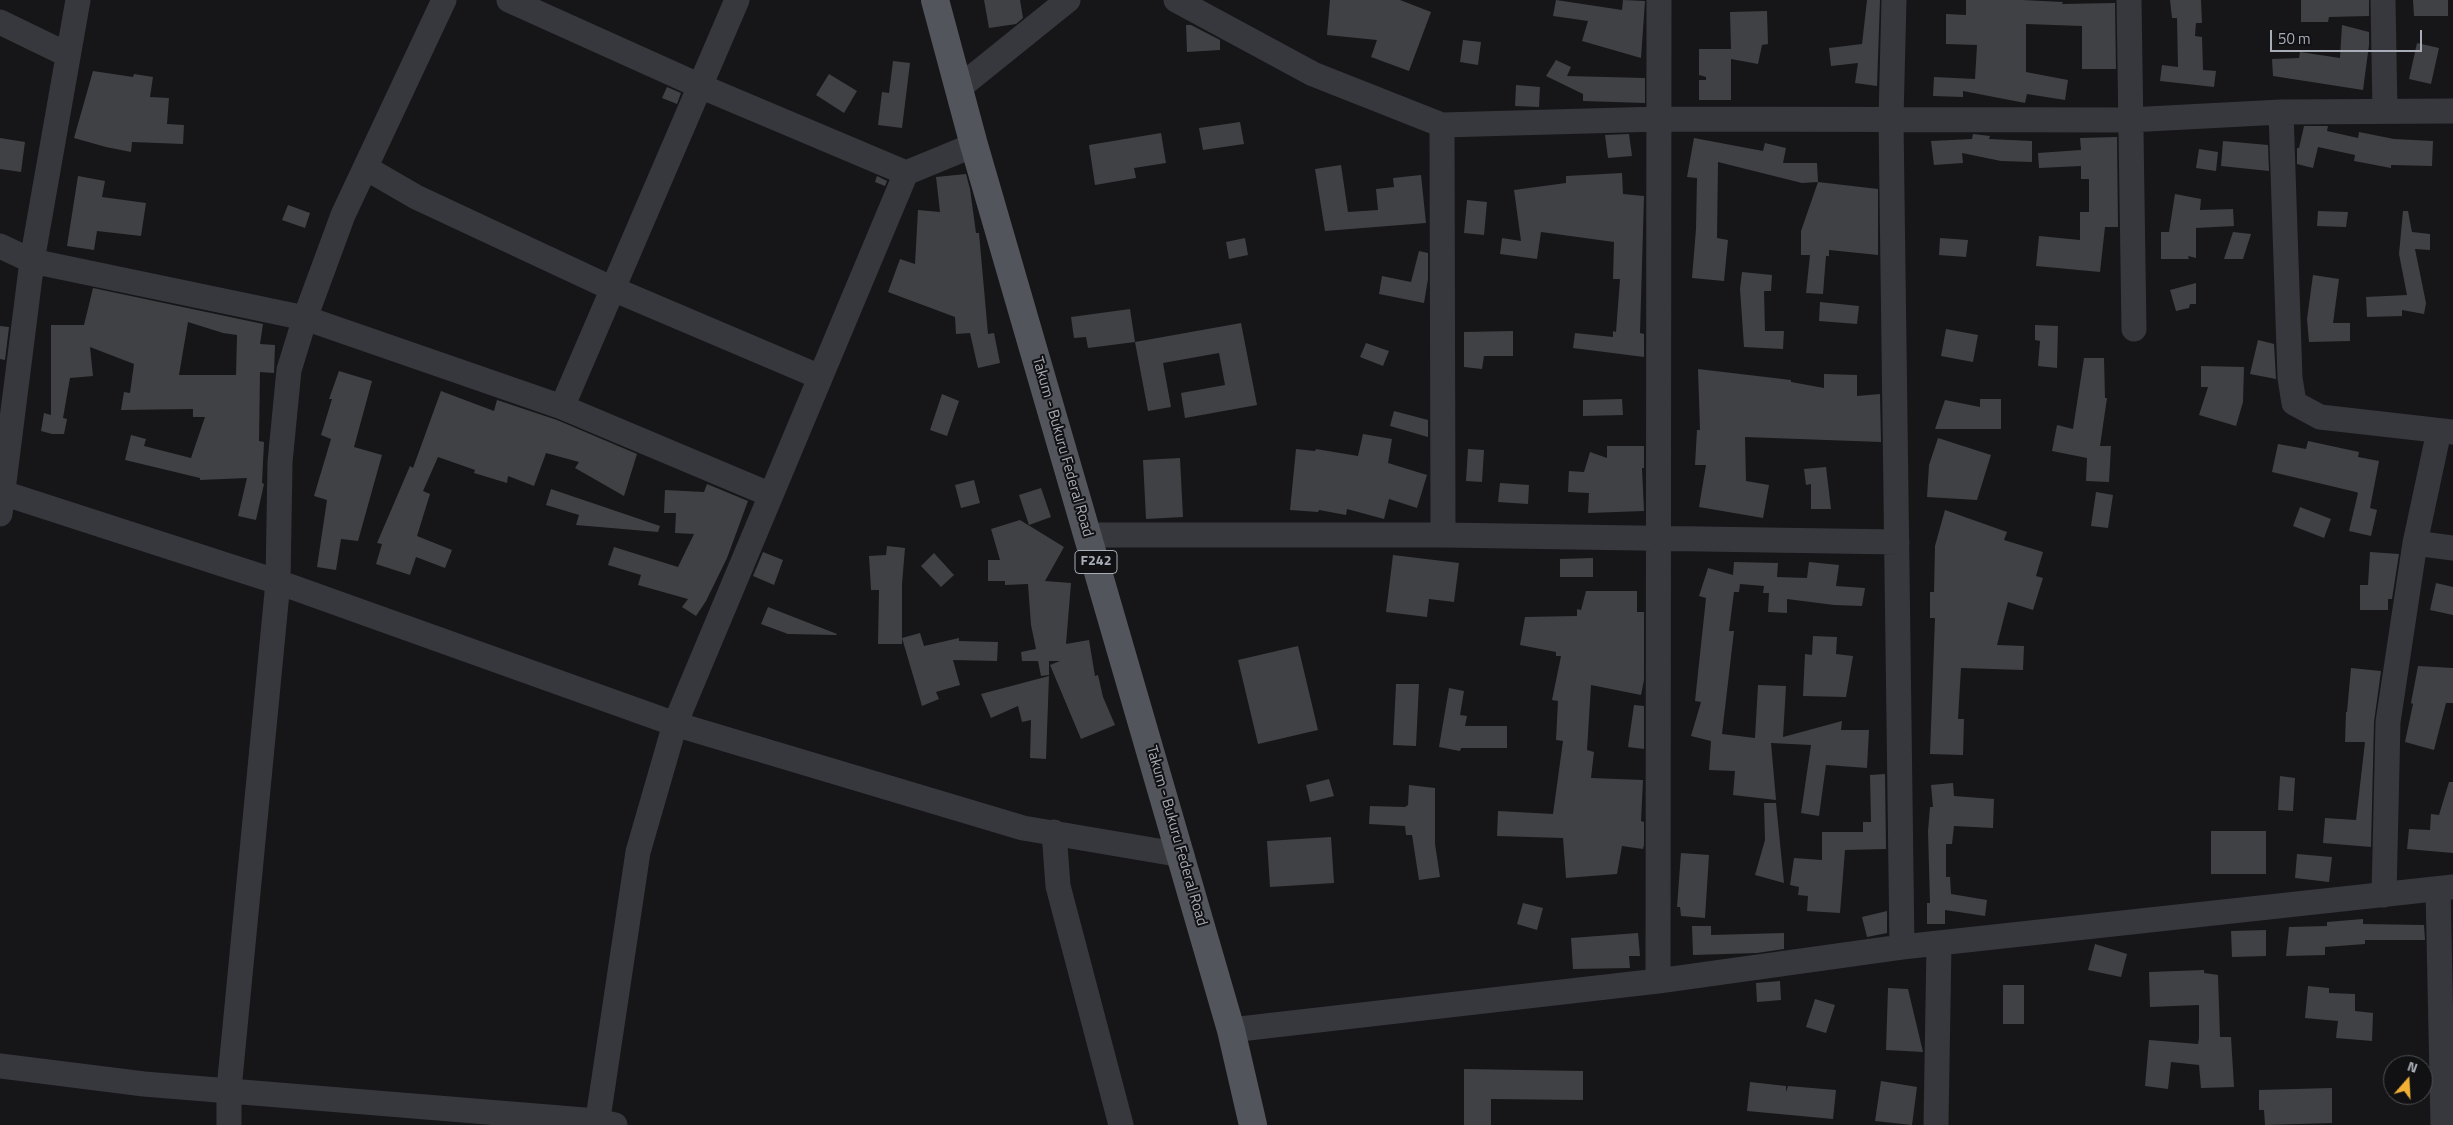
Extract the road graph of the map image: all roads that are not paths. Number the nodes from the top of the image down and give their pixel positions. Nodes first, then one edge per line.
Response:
1 (78, 0) edge
2 (444, 0) edge
3 (509, 0) edge
4 (737, 0) edge
5 (935, 0) edge
6 (1068, 0) edge
7 (1176, 0) edge
8 (1659, 0) edge
9 (1894, 0) edge
10 (2129, 0) edge
11 (2383, 0) edge
12 (0, 22) edge
13 (68, 55) junction
14 (700, 86) junction
15 (960, 88) junction
16 (2385, 111) junction
17 (2453, 111) edge
18 (2281, 112) junction
19 (1660, 119) junction
20 (1891, 119) junction
21 (2129, 120) junction
22 (1442, 125) junction
23 (974, 145) junction
24 (366, 168) junction
25 (906, 173) junction
26 (0, 246) edge
27 (32, 261) junction
28 (613, 289) junction
29 (305, 318) junction
30 (2134, 328) dead end
31 (820, 377) junction
32 (562, 407) junction
33 (2446, 432) edge
34 (771, 495) junction
35 (1, 500) edge
36 (1088, 535) junction
37 (1443, 535) junction
38 (1658, 538) junction
39 (1897, 542) junction
40 (2416, 543) junction
41 (2453, 548) edge
42 (278, 582) junction
43 (675, 724) junction
44 (1054, 832) junction
45 (1182, 855) junction
46 (2445, 888) edge
47 (2384, 895) junction
48 (1939, 943) junction
49 (1902, 947) junction
50 (1658, 981) junction
51 (1231, 1030) junction
52 (0, 1066) edge
53 (229, 1089) junction
54 (603, 1124) edge
55 (229, 1125) edge
56 (1121, 1125) edge
57 (1253, 1125) edge
58 (1936, 1125) edge
59 (2443, 1125) edge

1 - 13 street
2 - 24 street
3 - 14 street
4 - 14 street
5 - 15 main road, Takum - Bukuru Federal Road / F242
6 - 15 street
7 - 22 street
8 - 19 street
9 - 20 street
10 - 21 street
11 - 16 street
12 - 13 street
13 - 27 street
14 - 25 street
14 - 28 street
15 - 23 main road, Takum - Bukuru Federal Road / F242
16 - 17 street
16 - 18 street
18 - 21 street
18 - 33 street
19 - 20 street
19 - 22 street
19 - 38 street
20 - 21 street
20 - 39 street
21 - 30 street
22 - 37 street
23 - 25 street
23 - 36 main road, Takum - Bukuru Federal Road / F242
24 - 28 street
24 - 29 street
25 - 31 street
26 - 27 street
27 - 29 street
27 - 35 street
28 - 31 street
28 - 32 street
29 - 32 street
29 - 42 street
31 - 34 street
32 - 34 street
33 - 40 street
34 - 43 street
35 - 42 street
36 - 37 street
36 - 45 main road, Takum - Bukuru Federal Road / F242
37 - 38 street
38 - 39 street
38 - 50 street
39 - 49 street
40 - 41 street
40 - 47 street
42 - 43 street
42 - 53 street
43 - 44 street
43 - 54 street
44 - 45 street
44 - 56 street
45 - 51 main road, Takum - Bukuru Federal Road / F242
46 - 47 street
46 - 59 street
47 - 48 street
48 - 49 street
48 - 58 street
49 - 50 street
50 - 51 street
51 - 57 main road, Takum - Bukuru Federal Road / F242
52 - 53 street
53 - 54 street
53 - 55 street

